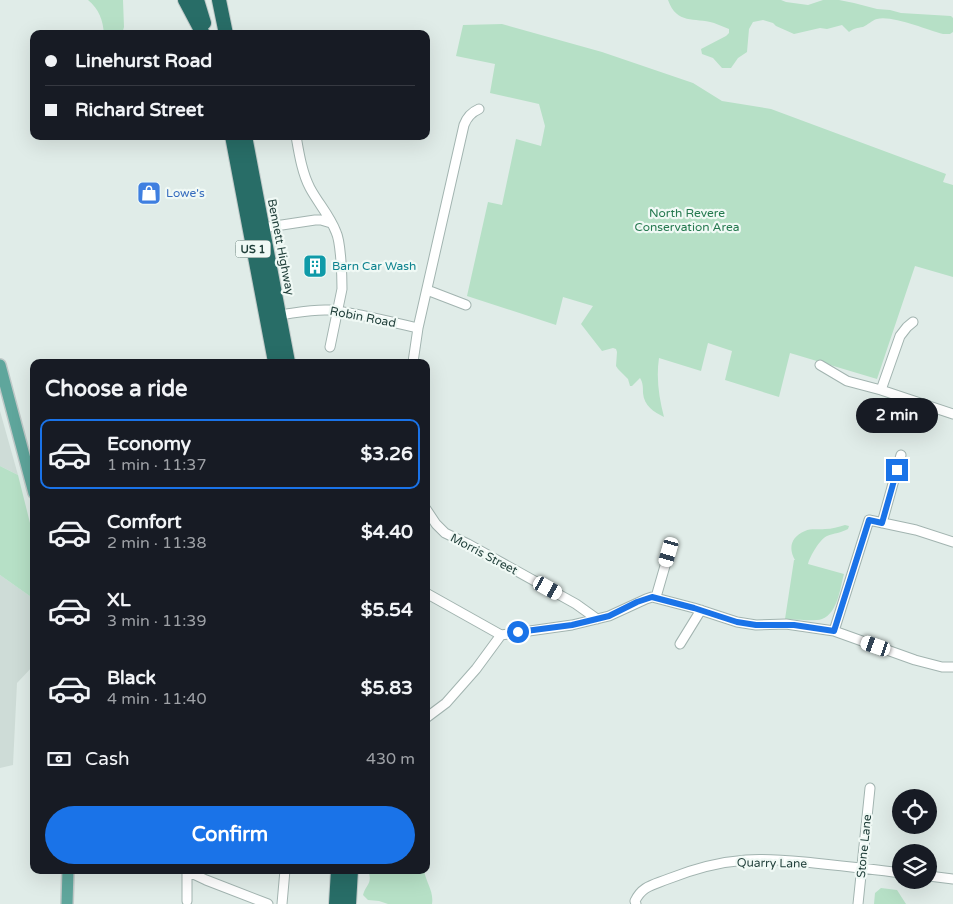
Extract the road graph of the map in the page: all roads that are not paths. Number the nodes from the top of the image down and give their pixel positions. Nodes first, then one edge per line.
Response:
1 (185, 0) edge
2 (197, 0) edge
3 (219, 0) edge
4 (201, 30) edge
5 (207, 30) edge
6 (225, 30) edge
7 (479, 109) dead end
8 (233, 140) edge
9 (246, 140) edge
10 (297, 140) edge
11 (331, 223) junction
12 (262, 228) junction
13 (427, 290) junction
14 (466, 304) dead end
15 (338, 311) junction
16 (279, 315) junction
17 (913, 322) dead end
18 (418, 328) junction
19 (330, 347) dead end
20 (274, 359) edge
21 (287, 359) edge
22 (413, 359) edge
23 (0, 365) edge
24 (820, 365) dead end
25 (881, 390) junction
26 (953, 414) edge
27 (901, 455) dead end
28 (30, 466) edge
29 (430, 515) edge
30 (882, 523) junction
31 (953, 542) edge
32 (669, 552) dead end
33 (430, 596) edge
34 (656, 597) junction
35 (701, 610) junction
36 (597, 619) junction
37 (834, 631) junction
38 (501, 635) junction
39 (680, 644) dead end
40 (953, 667) edge
41 (430, 715) edge
42 (870, 788) dead end
43 (862, 868) junction
44 (892, 871) edge
45 (68, 874) edge
46 (187, 874) edge
47 (193, 874) edge
48 (285, 874) edge
49 (338, 874) edge
50 (351, 874) edge
51 (937, 877) edge
52 (953, 879) edge
53 (187, 901) dead end
54 (66, 904) edge
55 (268, 904) edge
56 (282, 904) edge
57 (336, 904) edge
58 (349, 904) edge
59 (636, 904) edge
60 (858, 904) edge

1 - 4 highway
2 - 5 highway
3 - 6 highway
7 - 13 street
8 - 20 highway, US 1
9 - 12 highway, Bennett Highway / US 1
10 - 11 street
11 - 12 street
11 - 15 street
12 - 16 highway, Bennett Highway / US 1
13 - 14 street
13 - 18 street
15 - 16 street, Robin Road
15 - 18 street, Robin Road
15 - 19 street
16 - 21 highway, Bennett Highway / US 1
17 - 25 street
18 - 22 street
23 - 28 main road
24 - 25 street
25 - 26 street
27 - 30 street
29 - 36 street, Morris Street
30 - 31 street
30 - 37 street
32 - 34 street
33 - 38 street
34 - 35 street
34 - 36 street
35 - 37 street
35 - 39 street
36 - 38 street
37 - 40 street
38 - 41 street
42 - 43 street, Stone Lane
43 - 44 street, Quarry Lane
43 - 59 street, Quarry Lane
43 - 60 street, Stone Lane
45 - 54 main road
46 - 53 street
47 - 55 street
48 - 56 street
49 - 57 highway
50 - 58 highway
51 - 52 street

